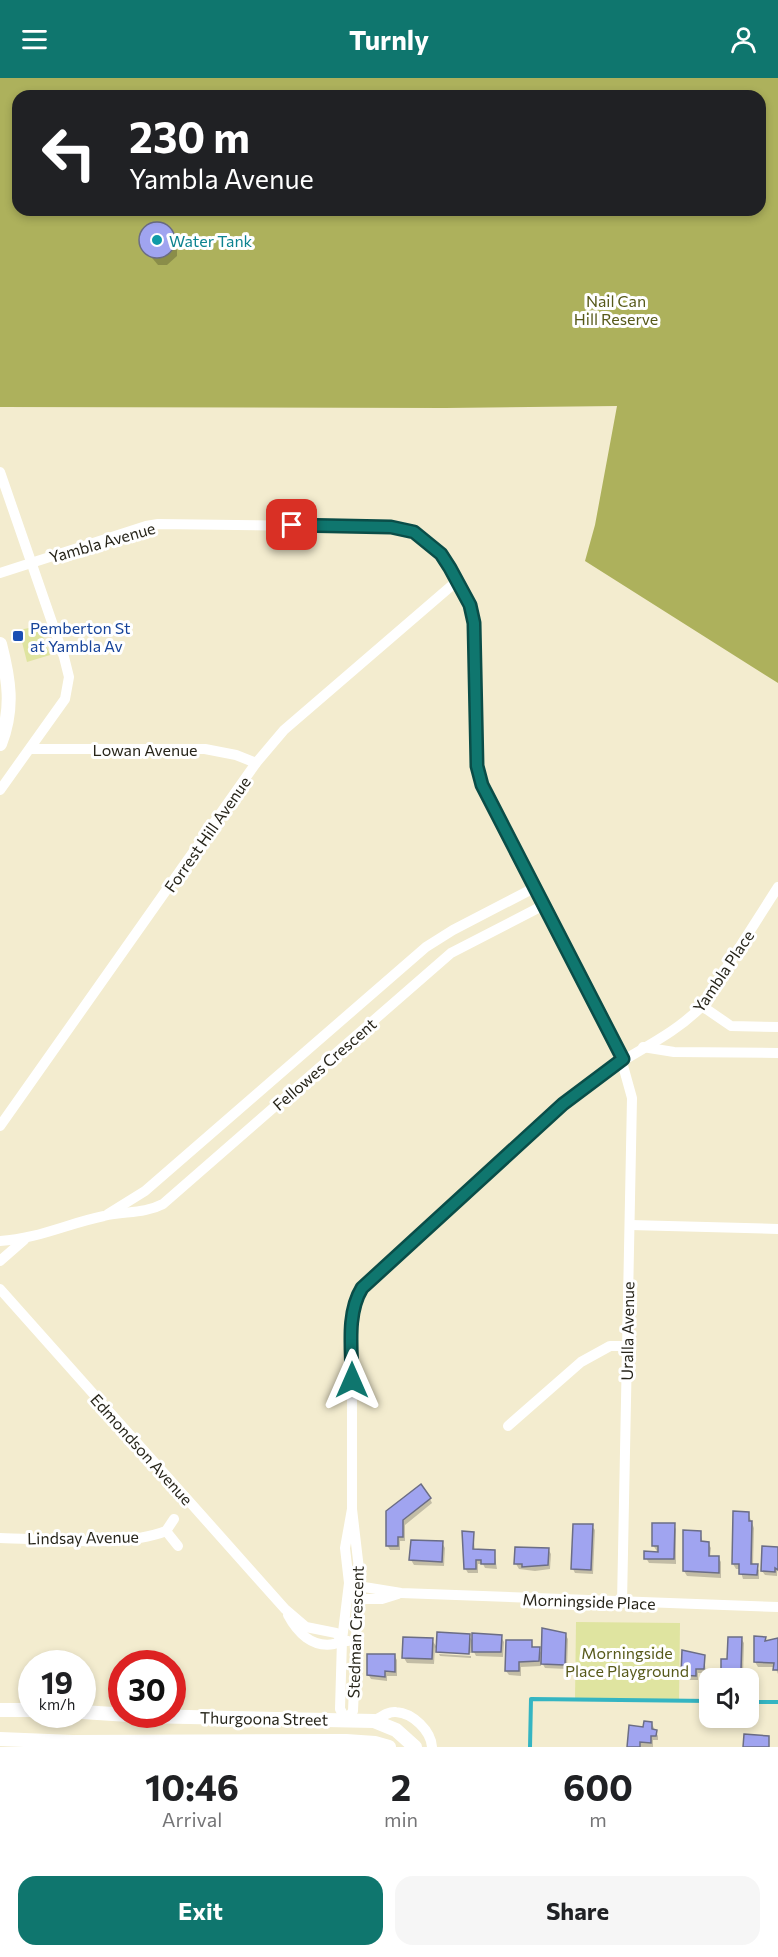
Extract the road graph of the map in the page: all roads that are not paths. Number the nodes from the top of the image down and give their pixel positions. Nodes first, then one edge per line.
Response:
1 (0, 472) edge
2 (31, 564) junction
3 (0, 573) edge
4 (457, 580) junction
5 (0, 644) edge
6 (0, 744) edge
7 (31, 749) junction
8 (256, 763) junction
9 (0, 789) edge
10 (536, 887) junction
11 (778, 887) edge
12 (544, 905) junction
13 (702, 1006) junction
14 (778, 1027) edge
15 (644, 1047) junction
16 (778, 1053) edge
17 (623, 1059) junction
18 (0, 1126) edge
19 (105, 1215) junction
20 (630, 1225) junction
21 (778, 1228) edge
22 (24, 1240) junction
23 (0, 1242) edge
24 (0, 1261) edge
25 (0, 1289) edge
26 (627, 1346) junction
27 (508, 1426) dead end
28 (174, 1519) dead end
29 (166, 1531) junction
30 (0, 1538) edge
31 (178, 1546) dead end
32 (353, 1588) junction
33 (401, 1593) junction
34 (357, 1599) junction
35 (622, 1603) junction
36 (778, 1607) edge
37 (342, 1640) junction
38 (354, 1641) junction
39 (0, 1710) edge
40 (18, 1710) edge
41 (186, 1717) edge
42 (346, 1720) junction
43 (374, 1721) junction
44 (176, 1728) edge
45 (0, 1739) edge
46 (346, 1741) junction
47 (176, 1744) edge
48 (389, 1747) edge
49 (415, 1747) edge
50 (432, 1747) edge

1 - 2 street
2 - 3 street, Yambla Avenue
2 - 4 street, Yambla Avenue
2 - 7 street
4 - 8 street, Forrest Hill Avenue
4 - 10 street, Yambla Avenue
5 - 6 street
7 - 8 street, Lowan Avenue
7 - 9 street
8 - 18 street, Forrest Hill Avenue
10 - 12 street, Yambla Avenue
10 - 19 street, Fellowes Crescent
11 - 13 street, Yambla Place
12 - 17 street, Yambla Avenue
12 - 19 street, Fellowes Crescent
13 - 14 street
13 - 15 street, Yambla Place
15 - 16 street
15 - 17 street, Yambla Place
17 - 20 street, Uralla Avenue
17 - 32 street, Stedman Crescent
19 - 22 street, Fellowes Crescent
20 - 21 street
20 - 26 street, Uralla Avenue
22 - 23 street, Fellowes Crescent
22 - 24 street, Fellowes Crescent
25 - 37 street, Edmondson Avenue
26 - 27 street
26 - 35 street, Uralla Avenue
28 - 29 street
29 - 30 street, Lindsay Avenue
29 - 31 street
32 - 33 street, Morningside Place
32 - 34 street, Stedman Crescent
32 - 37 street, Stedman Crescent
33 - 34 street, Morningside Place
33 - 35 street, Morningside Place
34 - 38 street, Stedman Crescent
35 - 36 street, Morningside Place
37 - 38 street, Edmondson Avenue
37 - 42 street, Stedman Crescent
38 - 42 street, Stedman Crescent
39 - 40 street
41 - 42 street, Thurgoona Street
42 - 43 street, Thurgoona Street
42 - 46 street
43 - 49 street, Thurgoona Street
43 - 50 street, Thurgoona Street
44 - 47 street
45 - 47 street, Thurgoona Street
46 - 47 street, Thurgoona Street
46 - 48 street, Thurgoona Street

